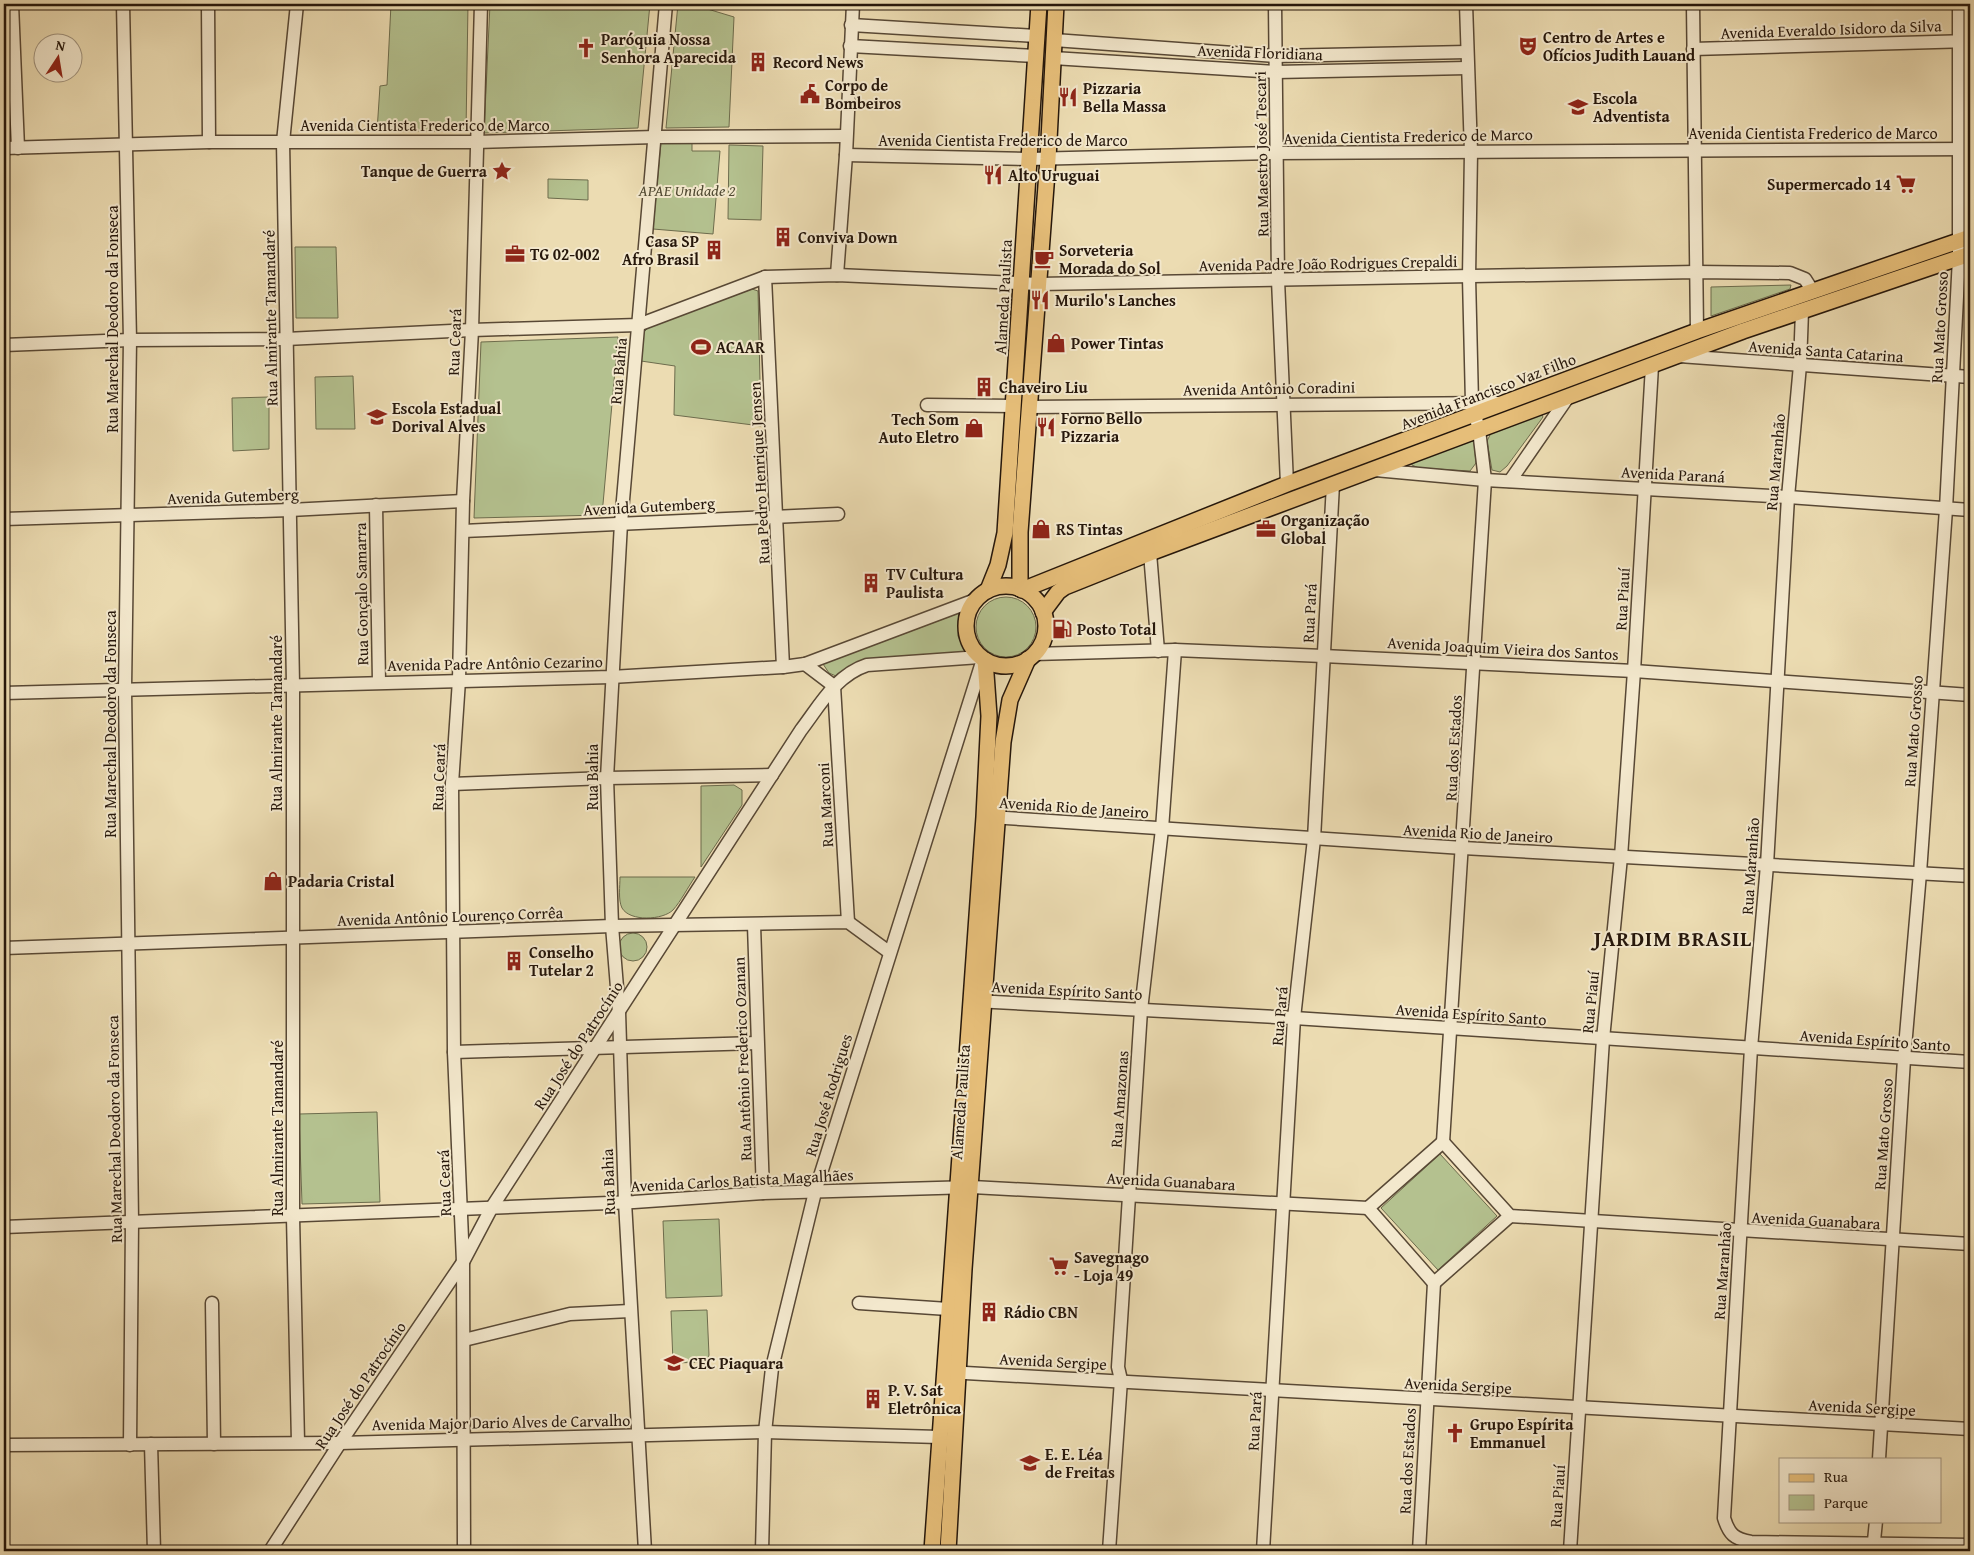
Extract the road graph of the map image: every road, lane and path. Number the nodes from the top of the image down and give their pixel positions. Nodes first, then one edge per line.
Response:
1 (12, 4) edge
2 (122, 4) edge
3 (208, 4) edge
4 (297, 4) edge
5 (481, 4) edge
6 (666, 4) edge
7 (853, 4) edge
8 (1039, 4) edge
9 (1056, 4) edge
10 (1275, 4) edge
11 (1466, 4) edge
12 (1693, 4) edge
13 (1959, 4) edge
14 (851, 25) junction
15 (1036, 36) junction
16 (1054, 40) junction
17 (1964, 41) edge
18 (850, 46) junction
19 (1693, 49) junction
20 (1467, 52) junction
21 (1036, 56) junction
22 (1276, 56) junction
23 (1053, 58) junction
24 (1467, 68) junction
25 (1276, 72) junction
26 (846, 136) junction
27 (656, 137) junction
28 (209, 142) junction
29 (283, 142) junction
30 (476, 142) junction
31 (126, 146) junction
32 (4, 148) edge
33 (18, 148) junction
34 (1696, 149) junction
35 (1965, 149) edge
36 (1470, 152) junction
37 (1276, 153) junction
38 (846, 155) junction
39 (1029, 159) junction
40 (1048, 159) junction
41 (1964, 239) edge
42 (1965, 256) edge
43 (1696, 272) junction
44 (836, 275) junction
45 (765, 277) junction
46 (1469, 277) junction
47 (1278, 280) junction
48 (1022, 284) junction
49 (1039, 284) junction
50 (1812, 290) junction
51 (1802, 311) junction
52 (638, 325) junction
53 (472, 330) junction
54 (1697, 331) junction
55 (286, 339) junction
56 (130, 340) junction
57 (4, 345) edge
58 (1679, 356) junction
59 (1652, 366) junction
60 (1800, 366) junction
61 (1952, 376) junction
62 (1970, 377) edge
63 (1472, 387) junction
64 (1568, 397) junction
65 (1456, 402) junction
66 (1284, 403) junction
67 (926, 405) dead end
68 (1022, 407) junction
69 (1475, 416) junction
70 (1375, 470) junction
71 (1485, 480) junction
72 (1510, 481) junction
73 (1287, 484) junction
74 (1333, 484) junction
75 (1645, 488) junction
76 (1788, 497) junction
77 (463, 501) junction
78 (376, 505) junction
79 (1946, 509) junction
80 (290, 510) junction
81 (1970, 510) edge
82 (838, 514) dead end
83 (128, 515) junction
84 (777, 516) junction
85 (4, 518) edge
86 (621, 523) junction
87 (463, 531) junction
88 (1150, 553) junction
89 (1021, 589) junction
90 (988, 590) junction
91 (975, 600) junction
92 (1043, 612) junction
93 (1176, 650) junction
94 (1158, 651) junction
95 (1323, 656) junction
96 (1031, 657) junction
97 (983, 659) junction
98 (1474, 663) junction
99 (805, 664) junction
100 (783, 667) junction
101 (1634, 671) junction
102 (612, 677) junction
103 (459, 680) junction
104 (1778, 681) junction
105 (379, 682) junction
106 (293, 684) junction
107 (834, 686) junction
108 (124, 689) junction
109 (1932, 692) junction
110 (4, 693) edge
111 (1970, 695) edge
112 (772, 775) junction
113 (607, 778) junction
114 (452, 784) junction
115 (991, 817) junction
116 (1162, 829) junction
117 (1314, 839) junction
118 (1463, 848) junction
119 (1621, 857) junction
120 (1767, 865) junction
121 (1920, 873) junction
122 (1970, 876) edge
123 (848, 922) junction
124 (675, 925) junction
125 (754, 925) junction
126 (612, 926) junction
127 (452, 933) junction
128 (293, 939) junction
129 (129, 944) junction
130 (4, 948) edge
131 (889, 952) junction
132 (970, 1001) junction
133 (986, 1002) junction
134 (1141, 1010) junction
135 (619, 1012) junction
136 (1294, 1018) junction
137 (1451, 1028) junction
138 (1603, 1039) junction
139 (757, 1043) junction
140 (619, 1046) junction
141 (596, 1048) junction
142 (1750, 1048) junction
143 (454, 1052) junction
144 (1904, 1059) junction
145 (1970, 1062) edge
146 (1443, 1142) junction
147 (964, 1187) junction
148 (814, 1192) junction
149 (763, 1193) junction
150 (1129, 1195) junction
151 (624, 1202) junction
152 (1283, 1204) junction
153 (492, 1207) junction
154 (1368, 1208) junction
155 (462, 1209) junction
156 (1510, 1216) junction
157 (293, 1217) junction
158 (132, 1222) junction
159 (1592, 1223) junction
160 (4, 1227) edge
161 (1741, 1232) junction
162 (1892, 1240) junction
163 (1970, 1244) edge
164 (463, 1262) junction
165 (1434, 1283) junction
166 (212, 1303) dead end
167 (859, 1303) dead end
168 (948, 1309) junction
169 (630, 1311) junction
170 (464, 1340) junction
171 (951, 1372) junction
172 (1121, 1380) junction
173 (1271, 1390) junction
174 (1426, 1400) junction
175 (1579, 1408) junction
176 (1729, 1416) junction
177 (1880, 1424) junction
178 (1970, 1429) edge
179 (765, 1432) junction
180 (639, 1435) junction
181 (939, 1437) junction
182 (463, 1440) junction
183 (298, 1442) junction
184 (340, 1443) junction
185 (151, 1444) junction
186 (214, 1444) junction
187 (4, 1445) edge
188 (130, 1445) junction
189 (1879, 1458) edge
190 (1876, 1522) edge
191 (1970, 1545) edge
192 (1874, 1547) edge
193 (154, 1551) edge
194 (270, 1551) edge
195 (464, 1551) edge
196 (645, 1551) edge
197 (762, 1551) edge
198 (932, 1551) edge
199 (948, 1551) edge
200 (1109, 1551) edge
201 (1263, 1551) edge
202 (1419, 1551) edge
203 (1570, 1551) edge

1 - 33 street
2 - 31 street, Rua Marechal Deodoro da Fonseca
3 - 28 street
4 - 29 street, Rua Almirante Tamandaré
5 - 30 street, Rua Ceará
6 - 27 street, Rua Bahia
7 - 14 street
8 - 15 main road, Alameda Paulista
9 - 16 main road, Alameda Paulista
10 - 22 street, Rua Maestro José Tescari
11 - 20 street, Rua dos Estados
12 - 19 street
13 - 17 street, Rua Mato Grosso
14 - 15 street
14 - 18 street
15 - 21 main road, Alameda Paulista
16 - 22 street, Avenida Floridiana
16 - 23 main road, Alameda Paulista
17 - 19 street, Avenida Everaldo Isidoro da Silva
17 - 35 street, Rua Mato Grosso
18 - 21 street
18 - 26 street
19 - 34 street
20 - 22 street, Avenida Floridiana
20 - 24 street, Rua dos Estados
21 - 39 main road, Alameda Paulista
22 - 25 street, Rua Maestro José Tescari
23 - 25 street, Avenida Floridiana
23 - 40 main road, Alameda Paulista
24 - 25 street, Avenida Floridiana
24 - 36 street, Rua dos Estados
25 - 37 street, Rua Maestro José Tescari
26 - 27 street, Avenida Cientista Frederico de Marco
26 - 38 street
27 - 30 street, Avenida Cientista Frederico de Marco
27 - 52 street, Rua Bahia
28 - 29 street, Avenida Cientista Frederico de Marco
28 - 31 street, Avenida Cientista Frederico de Marco
29 - 30 street, Avenida Cientista Frederico de Marco
29 - 55 street, Rua Almirante Tamandaré
30 - 53 street, Rua Ceará
31 - 33 street, Avenida Cientista Frederico de Marco
31 - 56 street, Rua Marechal Deodoro da Fonseca
32 - 33 street, Avenida Cientista Frederico de Marco
34 - 35 street, Avenida Cientista Frederico de Marco
34 - 36 street, Avenida Cientista Frederico de Marco
34 - 43 street
35 - 41 street, Rua Mato Grosso
36 - 37 street, Avenida Cientista Frederico de Marco
36 - 46 street, Rua dos Estados
37 - 40 street, Avenida Cientista Frederico de Marco
37 - 47 street, Rua Maestro José Tescari
38 - 39 street, Avenida Cientista Frederico de Marco
38 - 44 street
39 - 40 street, Avenida Cientista Frederico de Marco
39 - 48 main road, Alameda Paulista
40 - 49 main road, Alameda Paulista
41 - 42 street, Rua Mato Grosso
41 - 50 main road, Avenida Francisco Vaz Filho
42 - 51 main road, Avenida Francisco Vaz Filho
42 - 61 street, Rua Mato Grosso
43 - 46 street, Avenida Padre João Rodrigues Crepaldi
43 - 50 street, Avenida Padre João Rodrigues Crepaldi
43 - 54 street
44 - 45 street, Avenida Padre João Rodrigues Crepaldi
44 - 48 street, Avenida Padre João Rodrigues Crepaldi
45 - 52 street, Avenida Padre João Rodrigues Crepaldi
45 - 84 street, Rua Pedro Henrique Jensen
46 - 47 street, Avenida Padre João Rodrigues Crepaldi
46 - 63 street, Rua dos Estados
47 - 49 street, Avenida Padre João Rodrigues Crepaldi
47 - 66 street, Rua Maestro José Tescari
48 - 49 street, Avenida Padre João Rodrigues Crepaldi
48 - 68 main road, Alameda Paulista
49 - 68 main road, Alameda Paulista
50 - 54 main road, Avenida Francisco Vaz Filho
51 - 58 main road, Avenida Francisco Vaz Filho
51 - 60 street, Rua Maranhão
52 - 53 street, Avenida Padre João Rodrigues Crepaldi
52 - 86 street, Rua Bahia
53 - 55 street, Avenida Padre João Rodrigues Crepaldi
53 - 77 street, Rua Ceará
54 - 69 main road, Avenida Francisco Vaz Filho
55 - 56 street, Avenida Padre João Rodrigues Crepaldi
55 - 80 street, Rua Almirante Tamandaré
56 - 57 street, Avenida Padre João Rodrigues Crepaldi
56 - 83 street, Rua Marechal Deodoro da Fonseca
58 - 59 main road, Avenida Francisco Vaz Filho
58 - 60 street, Avenida Santa Catarina
59 - 64 main road, Avenida Francisco Vaz Filho
59 - 75 street, Rua Piauí
60 - 61 street, Avenida Santa Catarina
60 - 76 street, Rua Maranhão
61 - 62 street, Avenida Santa Catarina
61 - 79 street, Rua Mato Grosso
63 - 65 street
63 - 69 street, Rua dos Estados
64 - 69 main road, Avenida Francisco Vaz Filho
64 - 72 street
65 - 66 street, Avenida Antônio Coradini
65 - 69 street, Avenida Antônio Coradini
66 - 68 street, Avenida Antônio Coradini
66 - 73 street, Rua Maestro José Tescari
67 - 68 street, Avenida Antônio Coradini
68 - 89 main road, Alameda Paulista
68 - 90 main road, Alameda Paulista
69 - 70 main road, Avenida Francisco Vaz Filho
69 - 71 street, Rua dos Estados
69 - 73 main road, Avenida Francisco Vaz Filho
70 - 71 street, Avenida Paraná
70 - 74 main road, Avenida Francisco Vaz Filho
71 - 72 street, Avenida Paraná
71 - 98 street, Rua dos Estados
72 - 75 street, Avenida Paraná
73 - 89 main road, Avenida Francisco Vaz Filho
74 - 88 main road, Avenida Francisco Vaz Filho
74 - 95 street, Rua Pará
75 - 76 street, Avenida Paraná
75 - 101 street, Rua Piauí
76 - 79 street, Avenida Paraná
76 - 104 street, Rua Maranhão
77 - 78 street, Avenida Gutemberg
77 - 87 street, Rua Ceará
78 - 80 street, Avenida Gutemberg
78 - 105 street, Rua Gonçalo Samarra
79 - 81 street, Avenida Paraná
79 - 109 street, Rua Mato Grosso
80 - 83 street, Avenida Gutemberg
80 - 106 street, Rua Almirante Tamandaré
82 - 84 street, Avenida Gutemberg
83 - 85 street, Avenida Gutemberg
83 - 108 street, Rua Marechal Deodoro da Fonseca
84 - 86 street, Avenida Gutemberg
84 - 100 street, Rua Pedro Henrique Jensen
86 - 87 street, Avenida Gutemberg
86 - 102 street, Rua Bahia
87 - 103 street, Rua Ceará
88 - 92 main road, Avenida Francisco Vaz Filho
88 - 94 street
89 - 90 main road
89 - 92 main road
90 - 91 main road
91 - 97 main road
91 - 99 street, Avenida Padre Antônio Cezarino
92 - 96 main road
93 - 94 street, Avenida Joaquim Vieira dos Santos
93 - 95 street, Avenida Joaquim Vieira dos Santos
93 - 116 street, Rua Amazonas
94 - 96 street, Avenida Joaquim Vieira dos Santos
95 - 98 street, Avenida Joaquim Vieira dos Santos
95 - 117 street, Rua Pará
96 - 97 main road
96 - 115 main road, Alameda Paulista
97 - 107 street, Rua José do Patrocínio
97 - 115 main road, Alameda Paulista
97 - 131 street, Rua José Rodrigues
98 - 101 street, Avenida Joaquim Vieira dos Santos
98 - 118 street, Rua dos Estados
99 - 100 street, Avenida Padre Antônio Cezarino
99 - 107 street
100 - 102 street, Avenida Padre Antônio Cezarino
101 - 104 street, Avenida Joaquim Vieira dos Santos
101 - 119 street, Rua Piauí
102 - 103 street, Avenida Padre Antônio Cezarino
102 - 113 street, Rua Bahia
103 - 105 street, Avenida Padre Antônio Cezarino
103 - 114 street, Rua Ceará
104 - 109 street, Avenida Joaquim Vieira dos Santos
104 - 120 street, Rua Maranhão
105 - 106 street, Avenida Padre Antônio Cezarino
106 - 108 street, Avenida Padre Antônio Cezarino
106 - 128 street, Rua Almirante Tamandaré
107 - 112 street, Rua José do Patrocínio
107 - 123 street, Rua Marconi
108 - 110 street, Avenida Padre Antônio Cezarino
108 - 129 street, Rua Marechal Deodoro da Fonseca
109 - 111 street, Avenida Joaquim Vieira dos Santos
109 - 121 street, Rua Mato Grosso
112 - 113 street
112 - 124 street, Rua José do Patrocínio
113 - 114 street
113 - 126 street, Rua Bahia
114 - 127 street, Rua Ceará
115 - 116 street, Avenida Rio de Janeiro
115 - 132 main road, Alameda Paulista
115 - 133 main road, Alameda Paulista
116 - 117 street, Avenida Rio de Janeiro
116 - 134 street, Rua Amazonas
117 - 118 street, Avenida Rio de Janeiro
117 - 136 street, Rua Pará
118 - 119 street, Avenida Rio de Janeiro
118 - 137 street, Rua dos Estados
119 - 120 street, Avenida Rio de Janeiro
119 - 138 street, Rua Piauí
120 - 121 street, Avenida Rio de Janeiro
120 - 142 street, Rua Maranhão
121 - 122 street, Avenida Rio de Janeiro
121 - 144 street, Rua Mato Grosso
123 - 125 street, Avenida Antônio Lourenço Corrêa
123 - 131 street
124 - 125 street, Avenida Antônio Lourenço Corrêa
124 - 126 street, Avenida Antônio Lourenço Corrêa
124 - 135 street, Rua José do Patrocínio
125 - 139 street, Rua Antônio Frederico Ozanan
126 - 127 street, Avenida Antônio Lourenço Corrêa
126 - 135 street, Rua Bahia
127 - 128 street, Avenida Antônio Lourenço Corrêa
127 - 143 street, Rua Ceará
128 - 129 street, Avenida Antônio Lourenço Corrêa
128 - 157 street, Rua Almirante Tamandaré
129 - 130 street, Avenida Antônio Lourenço Corrêa
129 - 158 street, Rua Marechal Deodoro da Fonseca
131 - 148 street, Rua José Rodrigues
132 - 133 street, Avenida Espírito Santo
132 - 147 main road, Alameda Paulista
133 - 134 street, Avenida Espírito Santo
133 - 147 main road, Alameda Paulista
134 - 136 street, Avenida Espírito Santo
134 - 150 street, Rua Amazonas
135 - 140 street, Rua Bahia
135 - 141 street, Rua José do Patrocínio
136 - 137 street, Avenida Espírito Santo
136 - 152 street, Rua Pará
137 - 138 street, Avenida Espírito Santo
137 - 146 street, Rua dos Estados
138 - 142 street, Avenida Espírito Santo
138 - 159 street, Rua Piauí
139 - 140 street
139 - 149 street, Rua Antônio Frederico Ozanan
140 - 141 street
140 - 151 street, Rua Bahia
141 - 143 street
141 - 153 street, Rua José do Patrocínio
142 - 144 street, Avenida Espírito Santo
142 - 161 street, Rua Maranhão
143 - 155 street, Rua Ceará
144 - 145 street, Avenida Espírito Santo
144 - 162 street, Rua Mato Grosso
146 - 154 street
146 - 156 street
147 - 148 street, Avenida Carlos Batista Magalhães
147 - 150 street, Avenida Guanabara
147 - 168 main road, Alameda Paulista
147 - 171 main road, Alameda Paulista
148 - 149 street, Avenida Carlos Batista Magalhães
148 - 179 street, Rua José Rodrigues
149 - 151 street, Avenida Carlos Batista Magalhães
150 - 152 street, Avenida Guanabara
150 - 172 street, Rua Amazonas
151 - 153 street, Avenida Carlos Batista Magalhães
151 - 169 street, Rua Bahia
152 - 154 street, Avenida Guanabara
152 - 173 street, Rua Pará
153 - 155 street, Avenida Carlos Batista Magalhães
153 - 164 street, Rua José do Patrocínio
154 - 165 street
155 - 157 street, Avenida Carlos Batista Magalhães
155 - 164 street, Rua Ceará
156 - 159 street, Avenida Guanabara
156 - 165 street
157 - 158 street, Avenida Carlos Batista Magalhães
157 - 183 street, Rua Almirante Tamandaré
158 - 160 street, Avenida Carlos Batista Magalhães
158 - 188 street, Rua Marechal Deodoro da Fonseca
159 - 161 street, Avenida Guanabara
159 - 175 street, Rua Piauí
161 - 162 street, Avenida Guanabara
161 - 176 street, Rua Maranhão
162 - 163 street, Avenida Guanabara
162 - 177 street, Rua Mato Grosso
164 - 170 street, Rua Ceará
164 - 184 street, Rua José do Patrocínio
165 - 174 street, Rua dos Estados
166 - 186 street
167 - 168 street
168 - 171 main road, Alameda Paulista
169 - 170 street
169 - 180 street, Rua Bahia
170 - 182 street, Rua Ceará
171 - 172 street, Avenida Sergipe
171 - 181 main road, Alameda Paulista
171 - 199 main road, Alameda Paulista
172 - 173 street, Avenida Sergipe
172 - 200 street, Rua Amazonas
173 - 174 street, Avenida Sergipe
173 - 201 street, Rua Pará
174 - 175 street, Avenida Sergipe
174 - 202 street, Rua dos Estados
175 - 176 street, Avenida Sergipe
175 - 203 street, Rua Piauí
176 - 177 street, Avenida Sergipe
176 - 192 street, Rua Maranhão
177 - 178 street, Avenida Sergipe
177 - 189 street, Rua Mato Grosso
179 - 180 street, Avenida Major Dario Alves de Carvalho
179 - 181 street, Avenida Major Dario Alves de Carvalho
179 - 197 street, Rua José Rodrigues
180 - 182 street, Avenida Major Dario Alves de Carvalho
180 - 196 street, Rua Bahia
181 - 198 main road, Alameda Paulista
182 - 184 street, Avenida Major Dario Alves de Carvalho
182 - 195 street, Rua Ceará
183 - 184 street, Avenida Major Dario Alves de Carvalho
183 - 186 street, Avenida Major Dario Alves de Carvalho
184 - 194 street, Rua José do Patrocínio
185 - 186 street, Avenida Major Dario Alves de Carvalho
185 - 188 street, Avenida Major Dario Alves de Carvalho
185 - 193 street
187 - 188 street, Avenida Major Dario Alves de Carvalho
190 - 192 street
191 - 192 street

